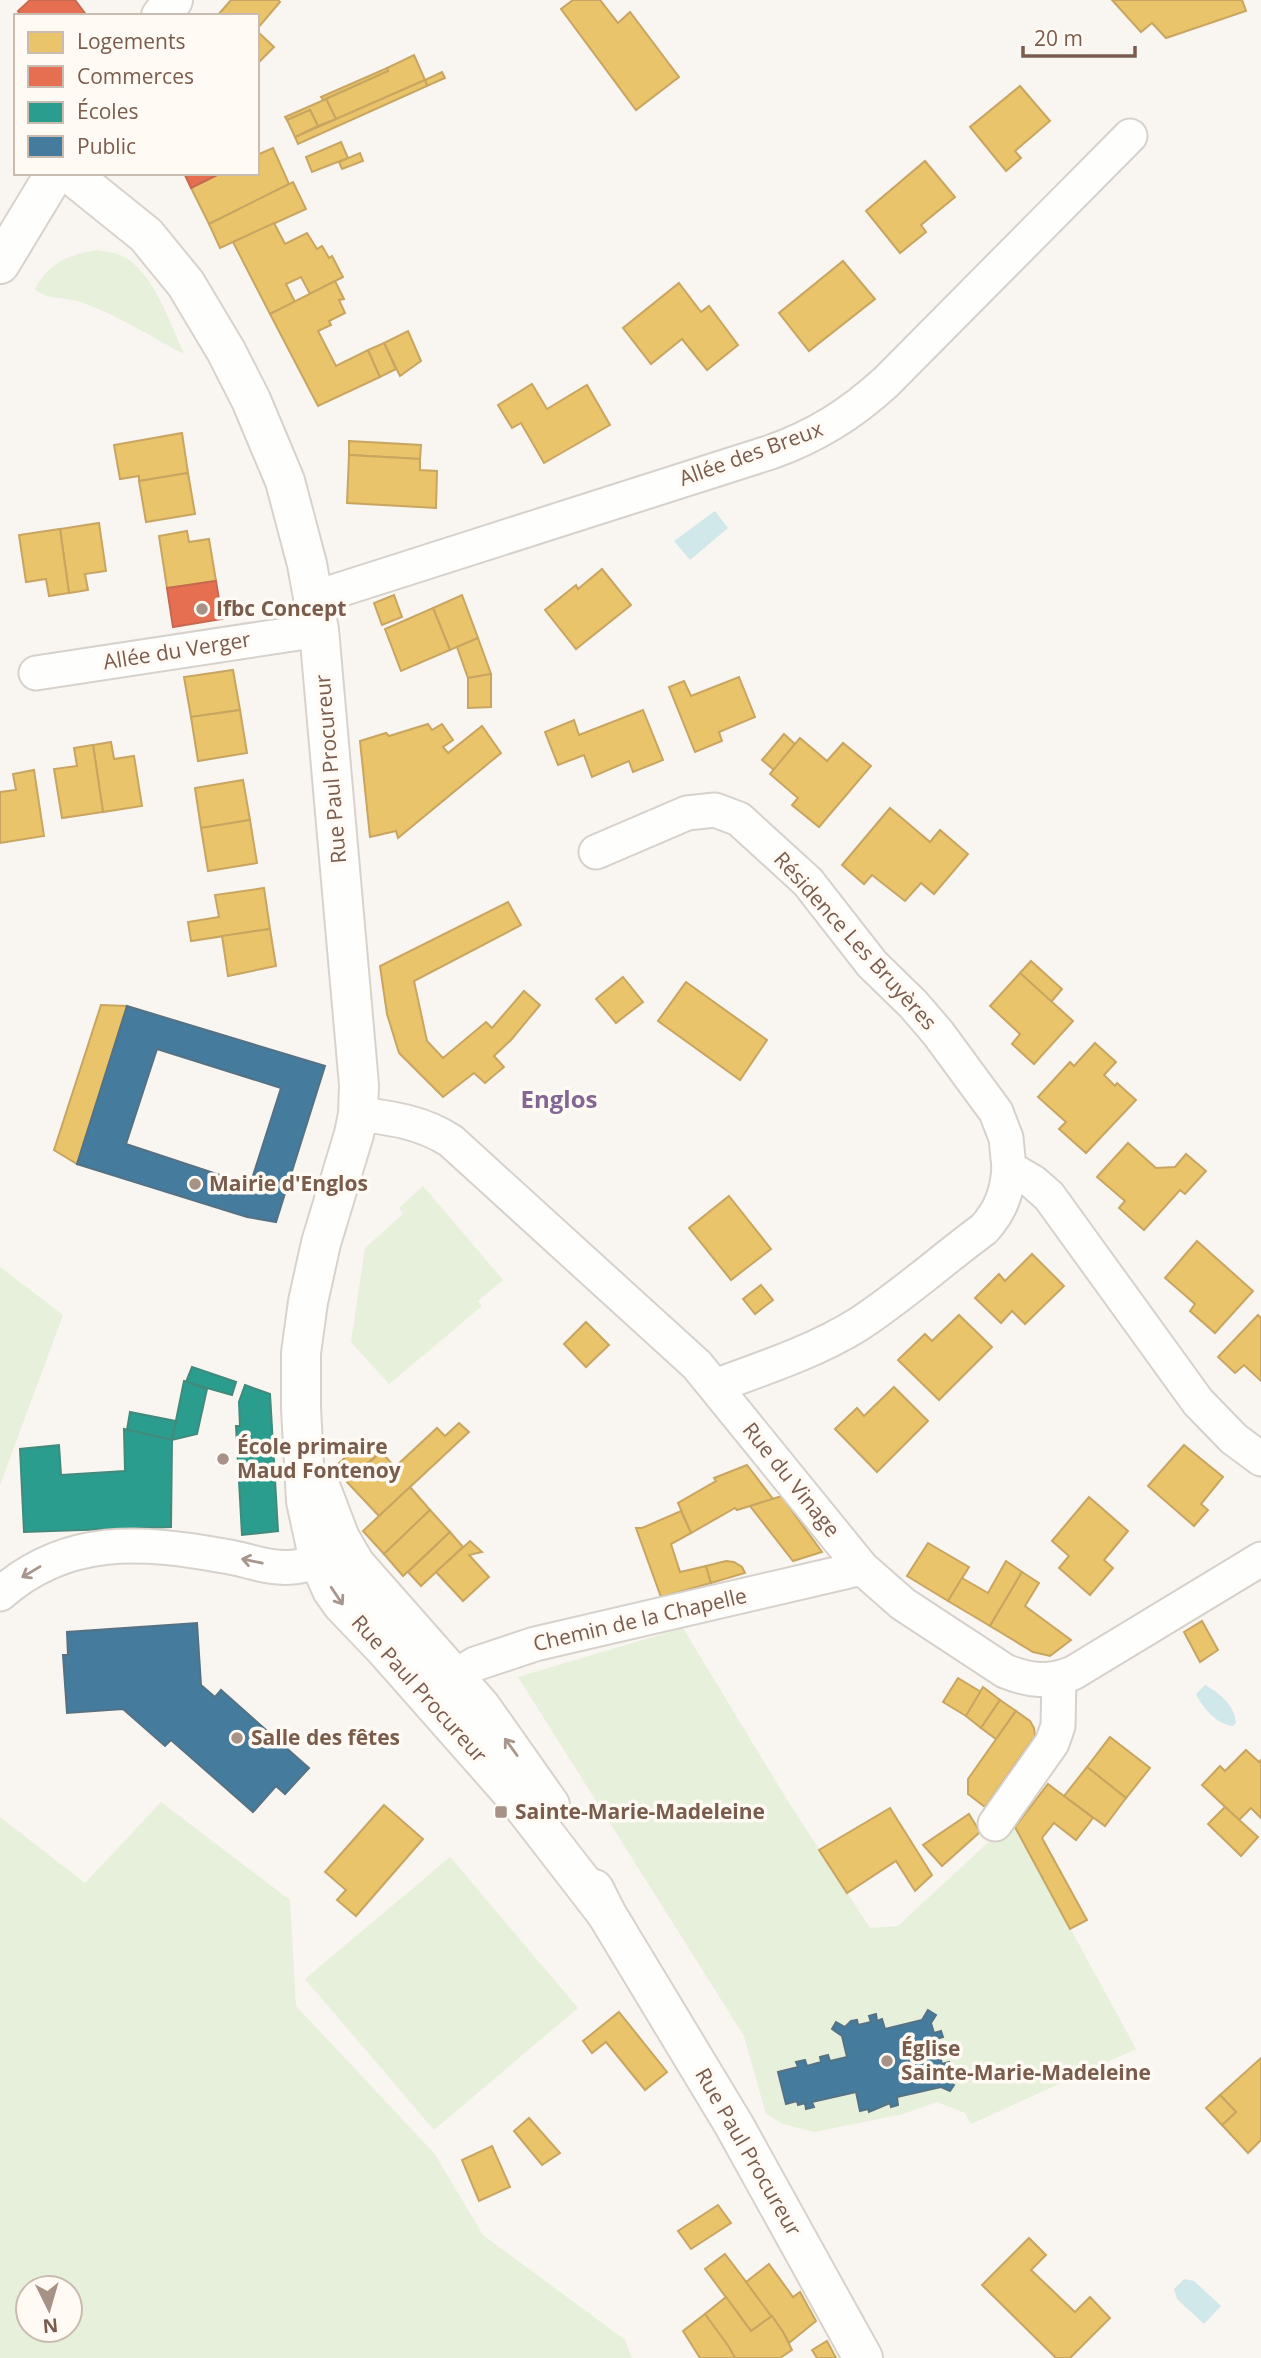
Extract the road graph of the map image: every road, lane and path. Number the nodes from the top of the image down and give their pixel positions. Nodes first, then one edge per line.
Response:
1 (1130, 136) dead end
2 (54, 175) edge
3 (71, 175) edge
4 (0, 264) edge
5 (316, 614) junction
6 (36, 673) dead end
7 (596, 852) dead end
8 (358, 1114) junction
9 (1009, 1168) junction
10 (715, 1386) junction
11 (303, 1436) junction
12 (1261, 1459) edge
13 (1261, 1559) edge
14 (319, 1561) junction
15 (862, 1568) junction
16 (0, 1594) edge
17 (1059, 1679) junction
18 (440, 1685) junction
19 (995, 1824) dead end
20 (863, 2358) edge

1 - 5 street, Allée des Breux
2 - 4 street
3 - 5 street, Rue Paul Procureur
5 - 6 street, Allée du Verger
5 - 8 street, Rue Paul Procureur
7 - 9 street, Résidence Les Bruyères
8 - 10 street, Rue du Vinage
8 - 11 street, Rue Paul Procureur
9 - 10 street, Résidence Les Bruyères
9 - 12 street
10 - 15 street, Rue du Vinage
11 - 14 street, Rue Paul Procureur
11 - 18 street, Rue Paul Procureur
13 - 17 street, Rue du Vinage
14 -> 16 street
14 -> 18 street, Rue Paul Procureur
15 - 17 street, Rue du Vinage
15 - 18 street, Chemin de la Chapelle
17 - 19 street
18 - 20 street, Rue Paul Procureur

